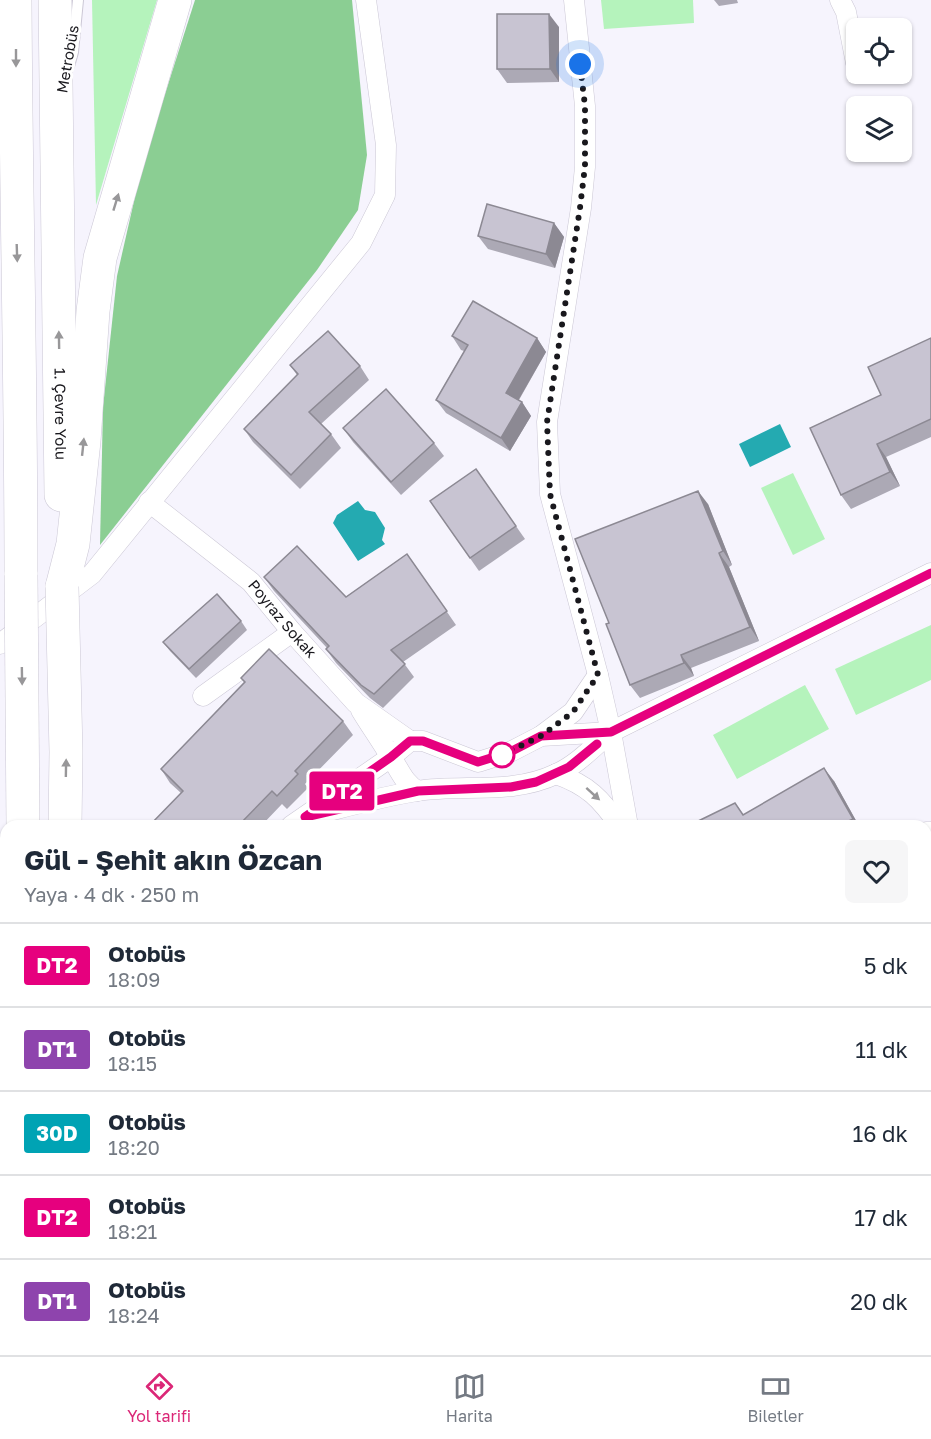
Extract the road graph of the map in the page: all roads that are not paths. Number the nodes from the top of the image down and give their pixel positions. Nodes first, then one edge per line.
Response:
1 (15, 0) edge
2 (55, 0) edge
3 (78, 0) edge
4 (175, 0) edge
5 (366, 0) edge
6 (574, 0) edge
7 (840, 0) edge
8 (847, 18) edge
9 (56, 118) junction
10 (0, 419) edge
11 (149, 502) junction
12 (931, 573) edge
13 (21, 575) junction
14 (62, 587) junction
15 (292, 632) junction
16 (0, 644) edge
17 (598, 675) junction
18 (203, 696) dead end
19 (356, 703) junction
20 (611, 732) junction
21 (541, 736) junction
22 (410, 741) junction
23 (391, 757) junction
24 (556, 774) junction
25 (418, 791) junction
26 (23, 820) edge
27 (65, 820) edge
28 (301, 820) edge
29 (306, 820) edge
30 (615, 820) edge
31 (627, 820) edge

1 -> 13 highway
2 - 9 highway, 1. Çevre Yolu
3 - 9 lane, Metrobüs
14 -> 4 highway
5 - 11 street
6 - 17 street
7 - 8 street
14 -> 9 highway, 1. Çevre Yolu
10 - 13 highway
11 - 15 street, Poyraz Sokak
11 - 16 street
12 - 20 street
13 -> 26 highway, bridge
27 -> 14 highway, 1. Çevre Yolu, bridge
15 - 18 street
15 - 19 street, Poyraz Sokak
17 - 20 street
17 - 21 street
19 - 22 street, Poyraz Sokak
19 - 23 street
20 - 21 street
20 - 24 street
20 - 31 street
21 - 22 street
22 - 23 street
23 - 25 street
23 - 28 street
24 - 25 street
24 -> 30 street
25 - 29 street

